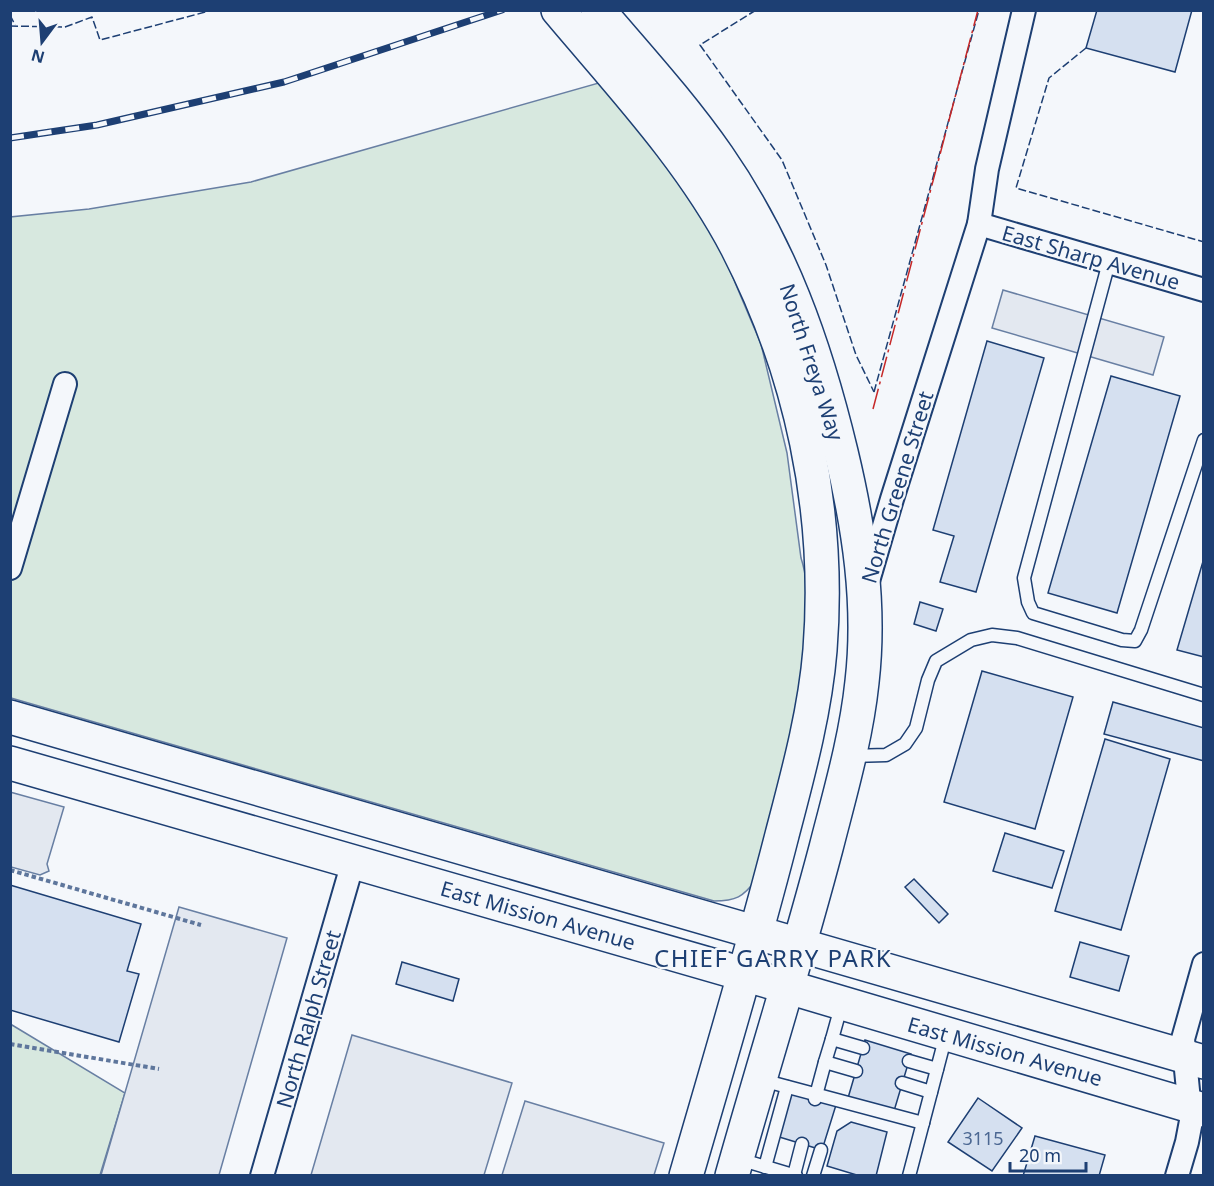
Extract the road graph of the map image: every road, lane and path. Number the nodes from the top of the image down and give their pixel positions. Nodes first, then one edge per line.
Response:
1 (558, 10) edge
2 (598, 10) edge
3 (1024, 10) edge
4 (979, 224) junction
5 (1109, 262) junction
6 (1203, 290) edge
7 (65, 384) dead end
8 (816, 418) junction
9 (1203, 440) edge
10 (10, 568) edge
11 (865, 592) junction
12 (1203, 695) edge
13 (10, 717) edge
14 (850, 756) junction
15 (10, 763) edge
16 (353, 862) junction
17 (10, 870) edge
18 (201, 925) dead end
19 (758, 933) junction
20 (800, 945) junction
21 (1203, 964) edge
22 (745, 974) junction
23 (788, 987) junction
24 (842, 1003) junction
25 (946, 1034) junction
26 (832, 1039) junction
27 (10, 1044) edge
28 (863, 1048) dead end
29 (1194, 1059) edge
30 (909, 1061) dead end
31 (825, 1062) junction
32 (159, 1069) dead end
33 (937, 1070) junction
34 (856, 1071) dead end
35 (774, 1083) junction
36 (902, 1083) dead end
37 (931, 1092) junction
38 (815, 1097) junction
39 (1196, 1107) edge
40 (923, 1123) junction
41 (802, 1144) dead end
42 (821, 1150) dead end
43 (745, 1167) edge
44 (795, 1175) edge
45 (262, 1176) edge
46 (686, 1176) edge
47 (813, 1176) edge
48 (909, 1176) edge
49 (1178, 1176) edge

1 - 8 main road, North Freya Way
2 - 8 main road, North Freya Way
3 - 4 street, North Greene Street
4 - 5 street, East Sharp Avenue
4 - 11 street, North Greene Street
5 - 6 street, East Sharp Avenue
5 - 9 lane
7 - 10 street
8 - 11 main road, North Freya Way
8 - 19 main road, North Freya Way
11 - 14 main road, North Greene Street
12 - 14 lane
13 - 19 main road, East Mission Avenue
14 - 20 main road, North Greene Street
15 - 16 main road, East Mission Avenue
16 - 22 main road, East Mission Avenue
16 - 45 street, North Ralph Street
17 - 18 path
19 - 20 main road, East Mission Avenue
19 - 22 main road
20 - 23 main road, North Greene Street
20 - 29 main road, East Mission Avenue
21 - 29 street
22 - 23 main road, East Mission Avenue
22 - 46 main road
23 - 24 main road, East Mission Avenue
23 - 35 main road, North Greene Street
24 - 25 main road, East Mission Avenue
24 - 26 lane
25 - 33 lane
25 - 39 main road, East Mission Avenue
26 - 28 lane
26 - 31 lane
27 - 32 path
29 - 39 street
30 - 33 lane
31 - 34 lane
31 - 38 lane
33 - 37 lane
35 - 38 lane
35 - 43 main road, North Greene Street
36 - 37 lane
37 - 40 lane
38 - 40 lane
39 - 49 street
40 - 48 lane
41 - 44 lane
42 - 47 lane
43 - 44 lane

